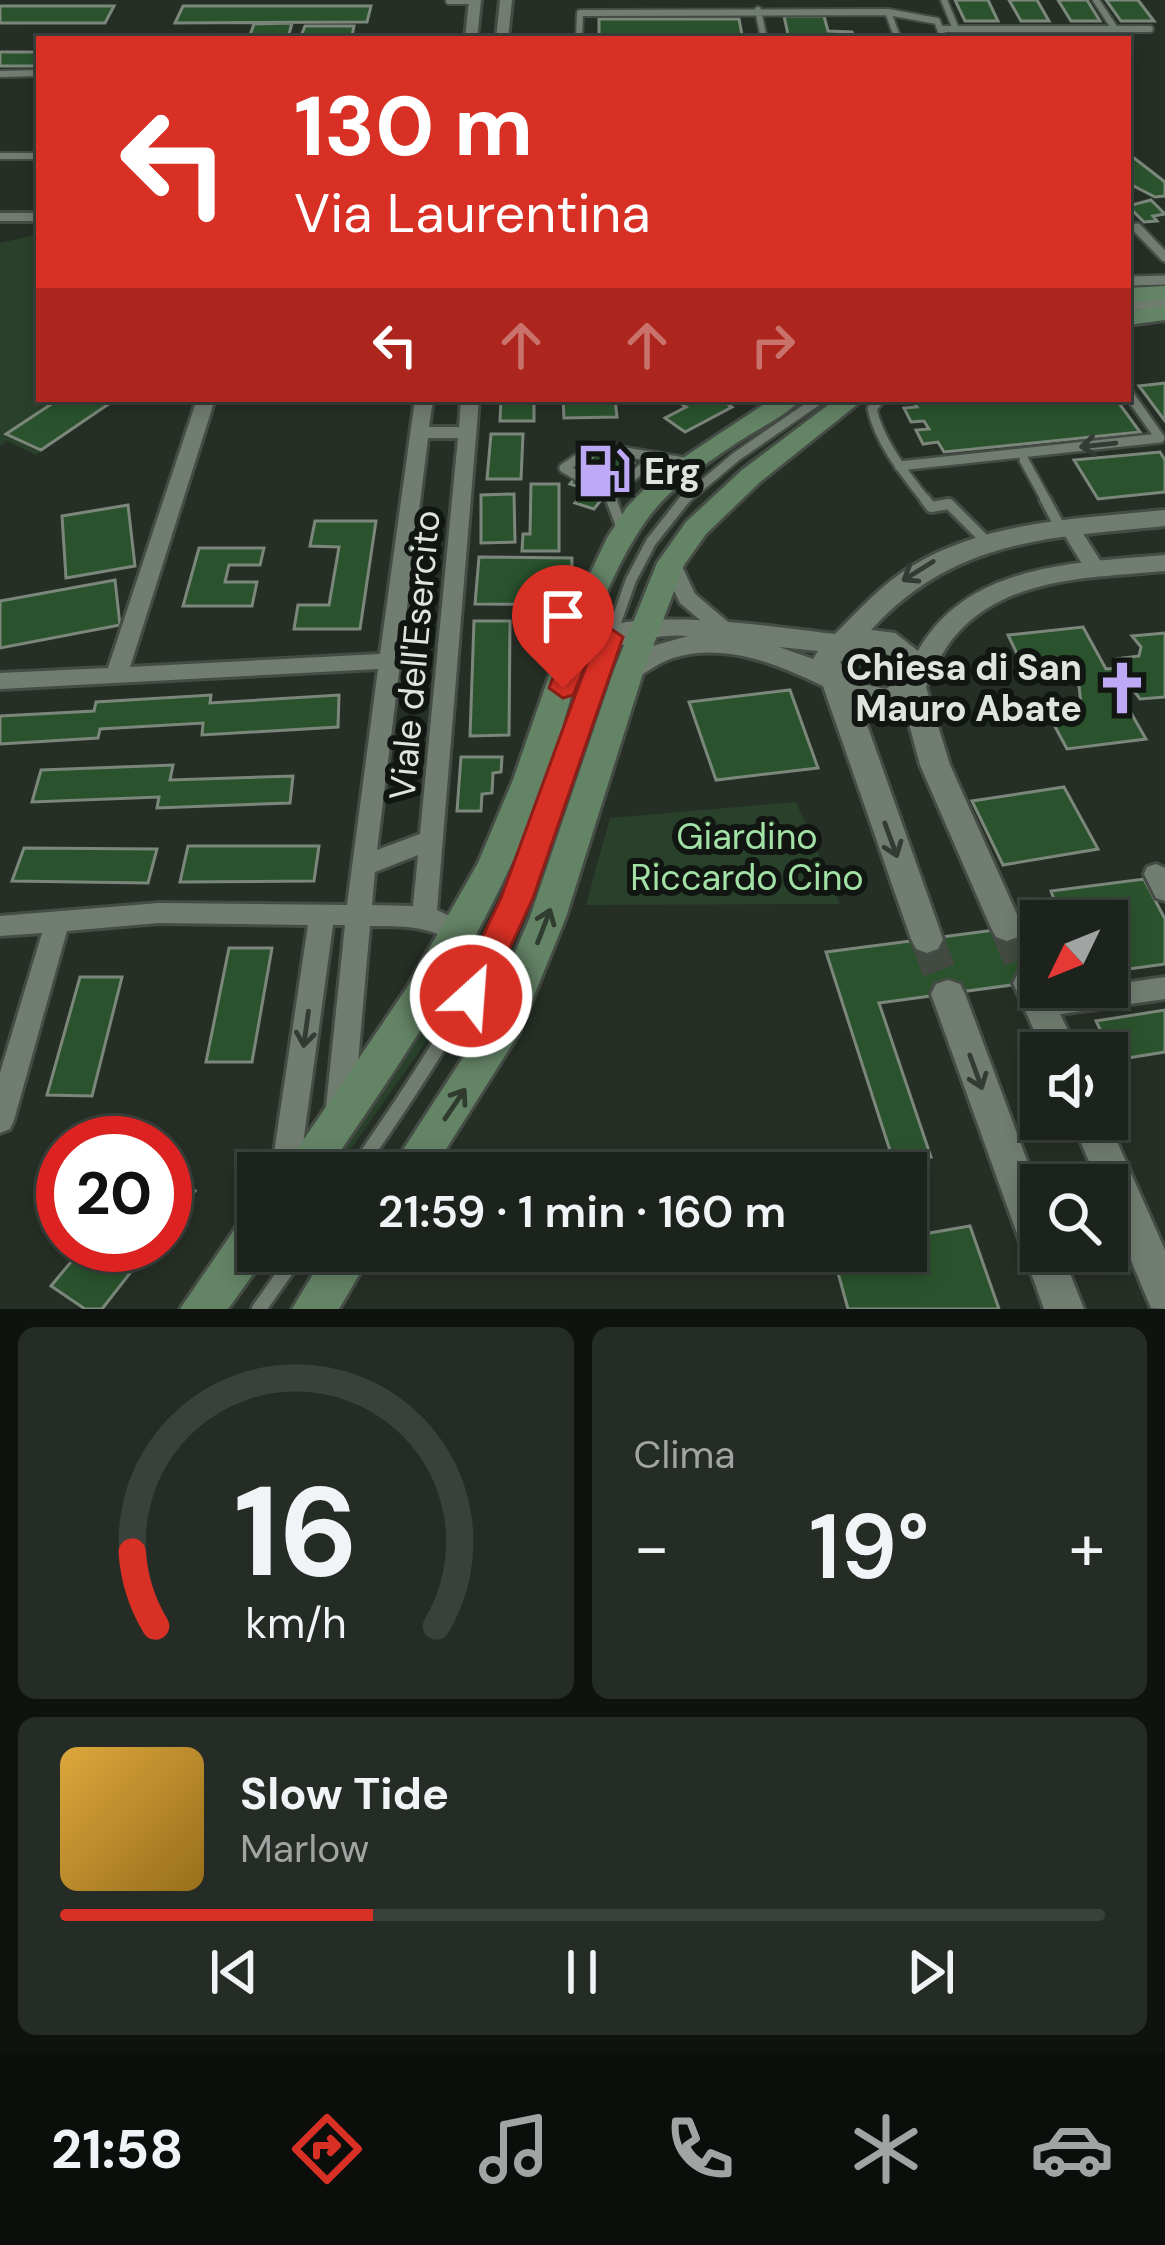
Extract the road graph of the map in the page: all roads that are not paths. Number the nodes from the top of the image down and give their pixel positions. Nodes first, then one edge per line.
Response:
1 (475, 0) edge
2 (506, 0) edge
3 (944, 0) edge
4 (1096, 0) edge
5 (449, 1) edge
6 (758, 10) junction
7 (888, 12) junction
8 (940, 28) junction
9 (956, 28) junction
10 (1115, 29) junction
11 (1150, 29) dead end
12 (471, 36) edge
13 (502, 36) edge
14 (579, 36) edge
15 (763, 36) edge
16 (897, 36) edge
17 (943, 36) edge
18 (0, 74) edge
19 (36, 74) edge
20 (36, 154) edge
21 (0, 156) edge
22 (0, 217) edge
23 (36, 217) edge
24 (1137, 228) dead end
25 (1165, 257) edge
26 (1165, 280) edge
27 (1131, 281) edge
28 (1165, 292) edge
29 (1131, 295) edge
30 (1165, 303) edge
31 (1131, 306) edge
32 (1165, 313) edge
33 (1131, 318) edge
34 (1131, 397) edge
35 (205, 402) edge
36 (424, 402) edge
37 (470, 402) edge
38 (785, 402) edge
39 (816, 402) edge
40 (848, 402) edge
41 (878, 402) edge
42 (467, 432) junction
43 (420, 433) junction
44 (657, 457) junction
45 (1024, 460) dead end
46 (694, 463) junction
47 (899, 466) junction
48 (609, 494) junction
49 (1165, 518) edge
50 (1065, 529) junction
51 (624, 533) junction
52 (987, 542) junction
53 (671, 563) junction
54 (1165, 563) edge
55 (1096, 570) junction
56 (644, 628) junction
57 (726, 631) junction
58 (610, 637) junction
59 (842, 642) junction
60 (576, 650) junction
61 (390, 661) junction
62 (629, 670) junction
63 (117, 674) junction
64 (0, 681) edge
65 (836, 684) junction
66 (913, 684) junction
67 (432, 839) junction
68 (363, 866) junction
69 (361, 912) junction
70 (322, 913) junction
71 (424, 916) junction
72 (58, 920) junction
73 (0, 926) edge
74 (1007, 928) tunnel mouth
75 (460, 934) junction
76 (927, 939) tunnel mouth
77 (486, 968) junction
78 (1165, 988) edge
79 (1128, 993) edge
80 (948, 994) tunnel mouth
81 (500, 1034) junction
82 (0, 1120) edge
83 (339, 1120) junction
84 (1098, 1140) edge
85 (287, 1152) edge
86 (316, 1152) edge
87 (368, 1152) edge
88 (422, 1152) edge
89 (1020, 1192) edge
90 (237, 1261) edge
91 (285, 1272) edge
92 (338, 1272) edge
93 (1050, 1272) edge
94 (1165, 1294) edge
95 (202, 1309) edge
96 (259, 1309) edge
97 (314, 1309) edge
98 (1064, 1309) edge

1 - 2 street
1 - 5 lane
1 - 12 street
2 - 13 street
3 - 9 lane
4 - 10 lane
6 - 7 lane
6 - 14 lane
6 - 15 lane
7 - 8 lane
7 - 16 lane
8 - 9 lane
8 - 17 lane
9 - 10 lane
10 - 11 lane
18 - 19 lane
20 - 21 lane
22 - 23 street
24 - 25 lane
26 - 27 lane
28 - 29 main road
30 - 31 lane
32 - 33 main road
34 -> 47 lane
35 - 63 street
36 - 43 street, Viale dell'Esercito
37 - 42 street, Viale dell'Esercito
38 - 46 main road
39 - 58 lane
40 - 53 main road
41 - 47 lane
42 - 43 street
42 - 67 street, Viale dell'Esercito
43 - 61 street, Viale dell'Esercito
44 - 46 lane
44 - 48 lane
44 - 48 lane
45 - 50 lane
46 - 51 main road
47 - 52 lane
48 - 51 lane
49 - 50 street
50 - 52 street
50 - 55 street
51 - 60 main road
52 -> 59 street
53 - 56 main road
53 - 57 street
54 - 55 street
55 - 66 street
56 - 57 street
56 - 58 street
56 - 62 main road
57 - 59 street
58 - 60 street
58 - 77 lane
59 - 65 street
59 - 66 street
60 - 75 main road
61 - 63 street
61 - 68 street, Viale dell'Esercito
62 - 65 street
81 -> 62 main road
63 - 64 street
65 - 66 street
65 -> 76 street
66 - 74 street
67 - 68 street
67 - 71 street, Viale dell'Esercito
68 - 69 street, Viale dell'Esercito
69 - 70 street
69 - 71 street
69 - 83 street, Viale dell'Esercito
70 - 72 street
70 -> 85 street
71 - 75 street
72 - 73 street
72 - 82 street
75 - 77 street
75 - 83 main road
77 - 81 street
77 - 87 lane
78 - 79 street
80 -> 89 street
88 -> 81 main road
83 - 86 main road
84 - 94 street
90 - 95 main road
91 - 96 lane
92 - 97 main road
93 - 98 street

